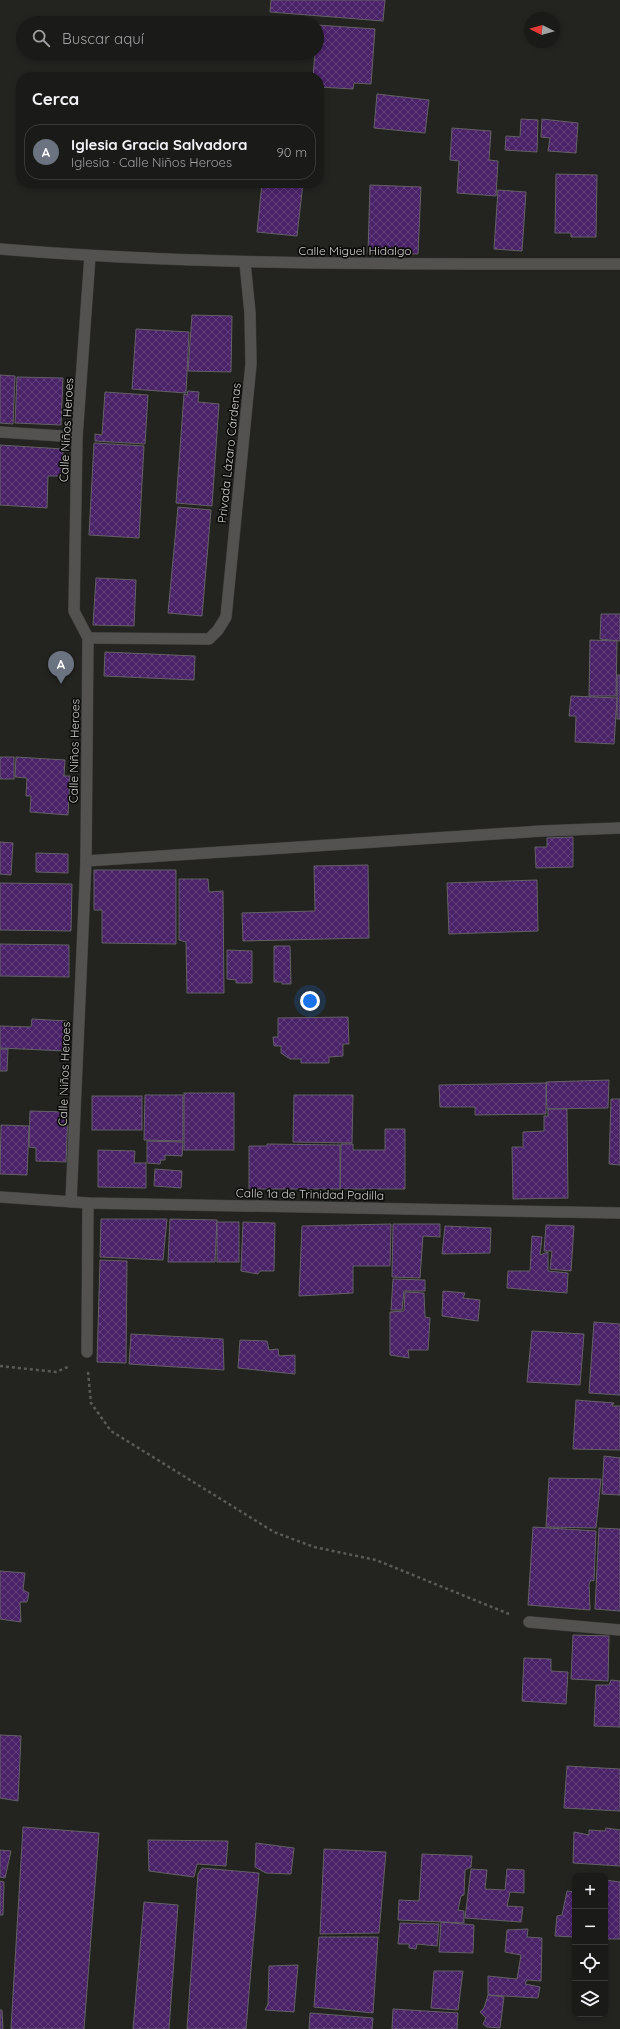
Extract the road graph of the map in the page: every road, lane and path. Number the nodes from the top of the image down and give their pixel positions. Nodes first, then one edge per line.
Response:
1 (0, 249) edge
2 (90, 256) junction
3 (245, 263) junction
4 (620, 264) edge
5 (0, 432) edge
6 (77, 437) junction
7 (88, 638) junction
8 (620, 828) edge
9 (86, 861) junction
10 (0, 1197) edge
11 (72, 1202) junction
12 (88, 1203) junction
13 (620, 1212) edge
14 (87, 1352) junction
15 (0, 1366) edge
16 (529, 1622) joint
17 (620, 1630) edge

1 - 2 street, Calle Miguel Hidalgo
2 - 3 street, Calle Miguel Hidalgo
2 - 6 street, Calle Niños Heroes
3 - 4 street, Calle Miguel Hidalgo
3 - 7 street, Privada Lázaro Cárdenas
5 - 6 street
6 - 7 street, Calle Niños Heroes
7 - 9 street, Calle Niños Heroes
8 - 9 street
9 - 11 street, Calle Niños Heroes
10 - 11 street, Calle 1a de Trinidad Padilla
11 - 12 street, Calle 1a de Trinidad Padilla
12 - 13 street, Calle 1a de Trinidad Padilla
12 - 14 street
14 - 15 path
14 - 16 path
16 - 17 street

